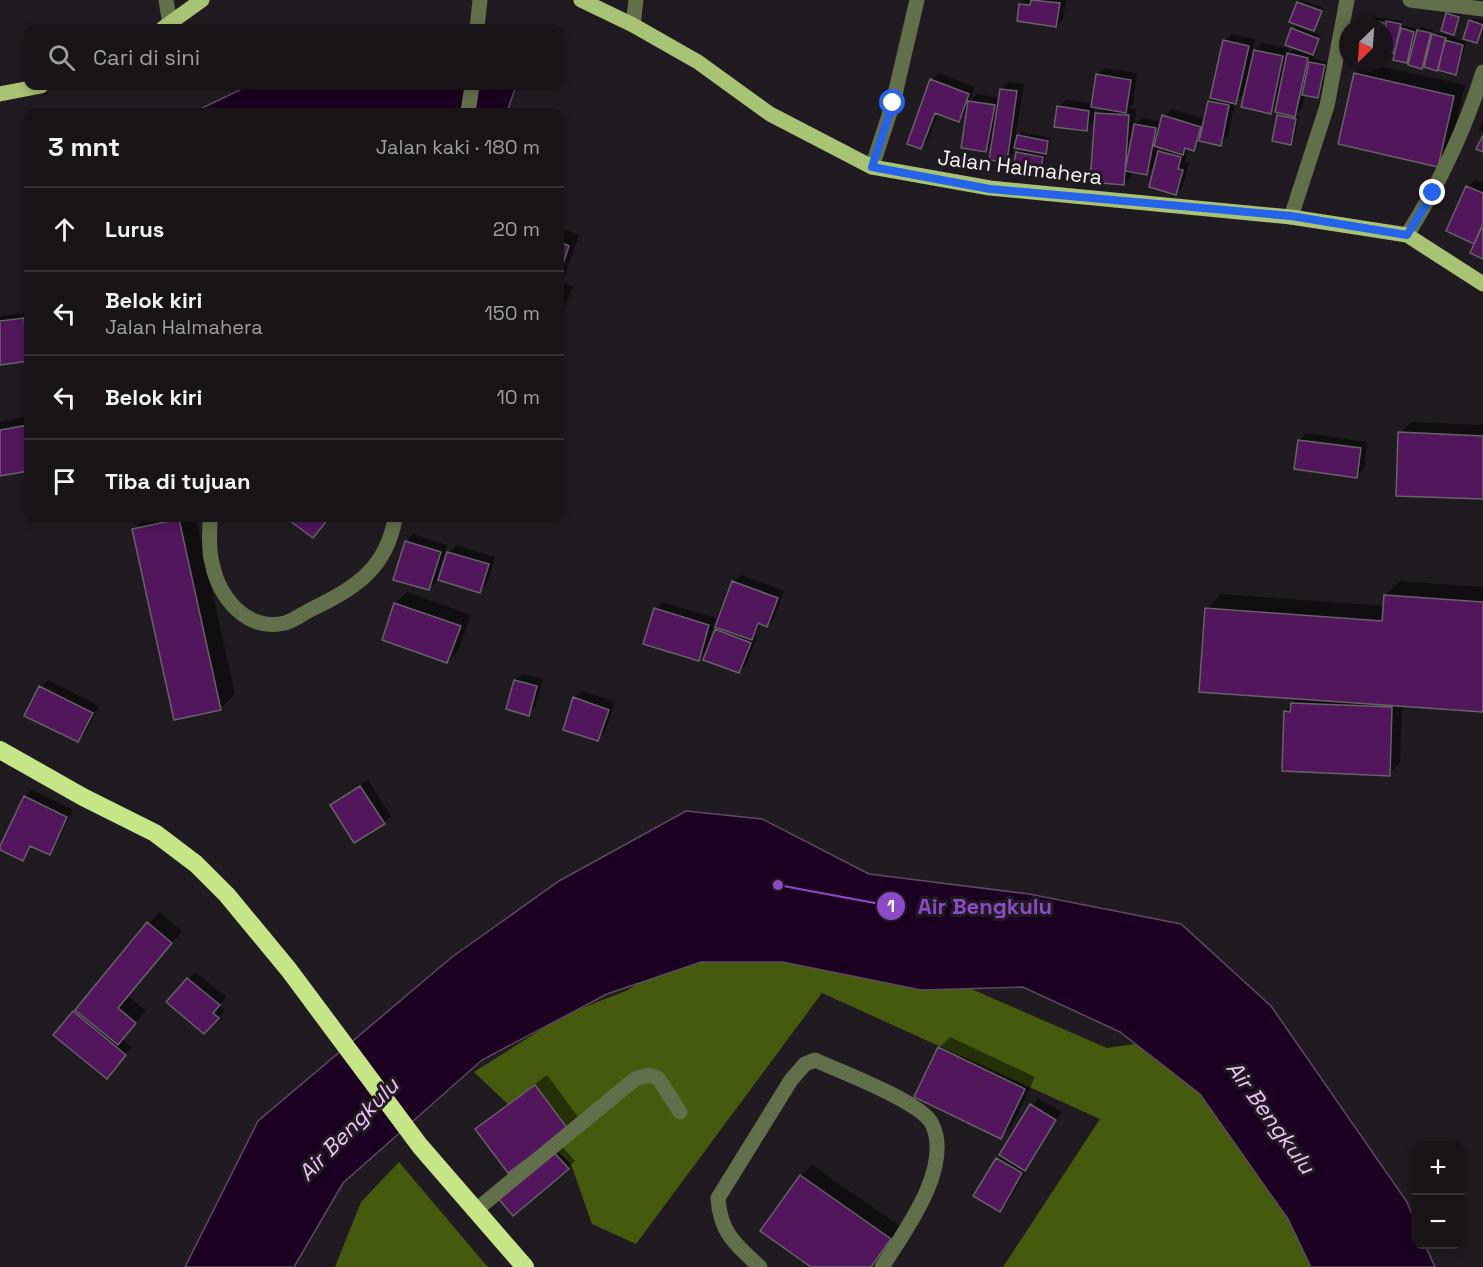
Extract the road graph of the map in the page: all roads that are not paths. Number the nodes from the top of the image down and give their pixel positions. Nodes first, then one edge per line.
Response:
1 (166, 0) edge
2 (202, 0) edge
3 (480, 0) edge
4 (581, 0) edge
5 (636, 0) edge
6 (917, 0) edge
7 (1347, 0) edge
8 (1410, 0) edge
9 (1483, 9) edge
10 (167, 24) edge
11 (170, 24) edge
12 (478, 24) edge
13 (633, 25) junction
14 (1483, 72) edge
15 (24, 89) edge
16 (471, 90) edge
17 (0, 94) edge
18 (469, 108) edge
19 (872, 167) junction
20 (1291, 216) junction
21 (1407, 235) junction
22 (1483, 284) edge
23 (210, 522) edge
24 (394, 522) edge
25 (0, 750) edge
26 (680, 1113) dead end
27 (476, 1210) junction
28 (525, 1267) edge
29 (760, 1267) edge
30 (882, 1267) edge

1 - 10 street
2 - 11 main road
3 - 12 street
4 - 13 main road, Jalan Halmahera
5 - 13 street
6 - 19 street
7 - 20 street
8 - 9 street
13 - 19 main road, Jalan Halmahera
14 - 21 street
15 - 17 main road
16 - 18 street
19 - 20 main road, Jalan Halmahera
20 - 21 main road, Jalan Halmahera
21 - 22 main road, Jalan Halmahera
23 - 24 street
25 - 27 highway
26 - 27 street
27 - 28 highway
29 - 30 street

